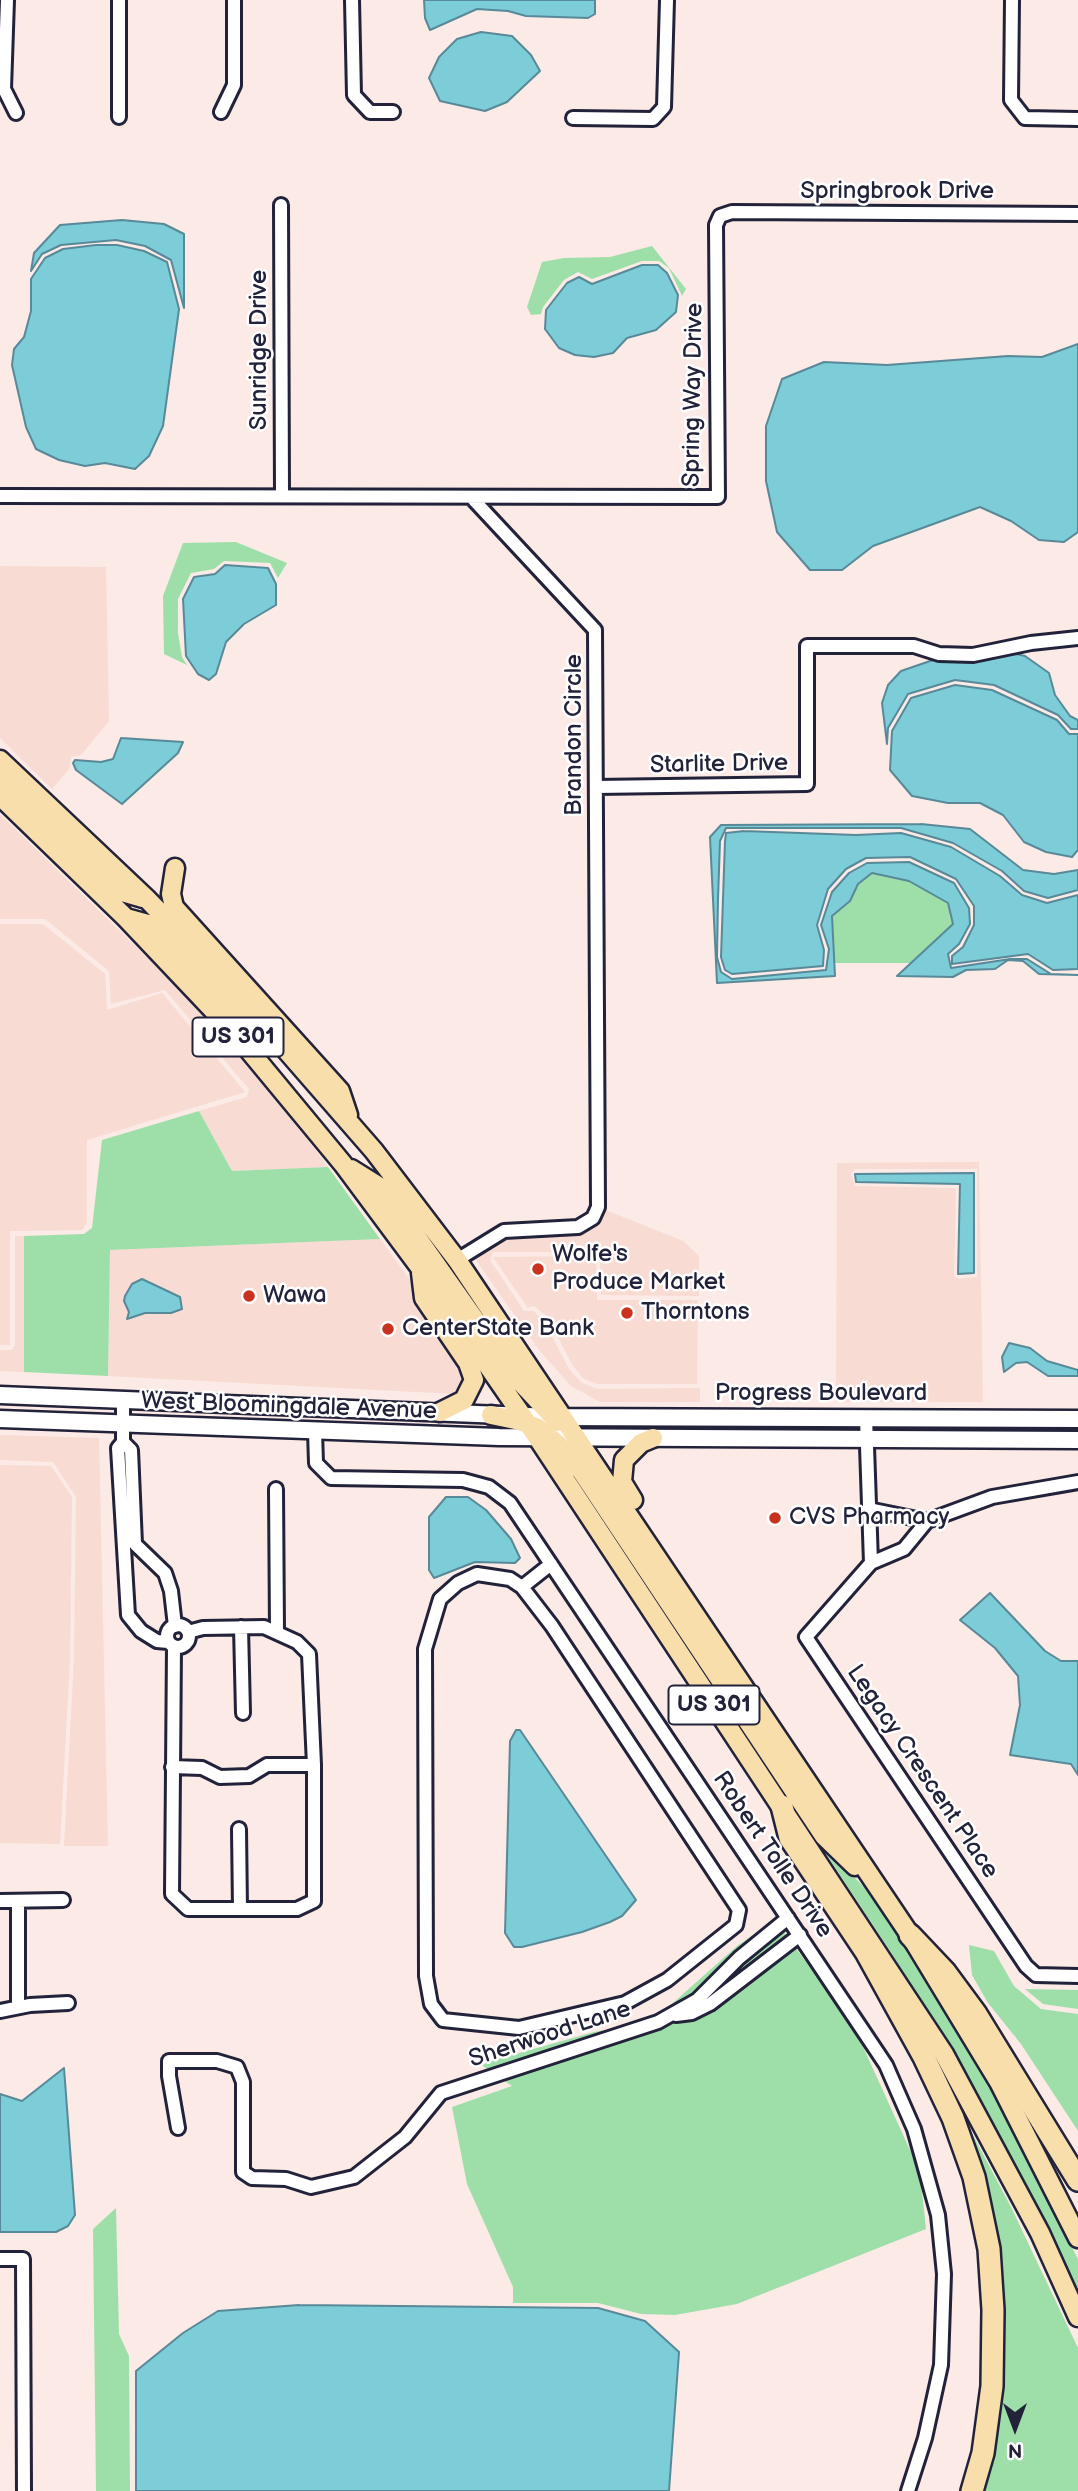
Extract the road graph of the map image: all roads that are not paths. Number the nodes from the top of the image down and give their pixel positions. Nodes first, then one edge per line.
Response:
1 (7, 0) edge
2 (119, 0) edge
3 (234, 0) edge
4 (352, 0) edge
5 (667, 0) edge
6 (1012, 0) edge
7 (221, 112) dead end
8 (393, 112) dead end
9 (16, 113) dead end
10 (119, 117) dead end
11 (573, 118) dead end
12 (1078, 119) edge
13 (281, 205) dead end
14 (1078, 214) edge
15 (717, 219) joint
16 (282, 495) junction
17 (0, 496) edge
18 (472, 498) junction
19 (1078, 638) edge
20 (0, 760) edge
21 (0, 778) edge
22 (596, 787) junction
23 (0, 796) edge
24 (175, 869) dead end
25 (146, 898) junction
26 (126, 918) junction
27 (317, 1083) junction
28 (352, 1125) junction
29 (343, 1164) junction
30 (457, 1260) junction
31 (421, 1269) junction
32 (0, 1395) edge
33 (123, 1400) junction
34 (440, 1412) junction
35 (491, 1415) joint
36 (558, 1417) junction
37 (866, 1417) junction
38 (0, 1419) edge
39 (1078, 1419) edge
40 (123, 1424) junction
41 (534, 1428) junction
42 (1078, 1430) edge
43 (315, 1432) junction
44 (577, 1437) junction
45 (653, 1438) junction
46 (866, 1440) junction
47 (906, 1440) junction
48 (1078, 1440) edge
49 (123, 1442) junction
50 (1078, 1482) edge
51 (276, 1489) dead end
52 (868, 1509) junction
53 (927, 1521) junction
54 (871, 1563) junction
55 (551, 1564) junction
56 (522, 1587) junction
57 (175, 1626) junction
58 (241, 1628) junction
59 (277, 1631) junction
60 (188, 1632) junction
61 (171, 1644) junction
62 (243, 1713) dead end
63 (773, 1730) junction
64 (314, 1765) junction
65 (172, 1767) junction
66 (782, 1806) junction
67 (239, 1829) dead end
68 (878, 1887) junction
69 (63, 1900) dead end
70 (0, 1901) edge
71 (18, 1901) junction
72 (240, 1909) junction
73 (788, 1918) junction
74 (800, 1935) junction
75 (910, 1935) junction
76 (1078, 1976) edge
77 (68, 2003) dead end
78 (18, 2007) junction
79 (0, 2011) edge
80 (672, 2014) junction
81 (178, 2128) dead end
82 (1078, 2180) edge
83 (1078, 2238) edge
84 (0, 2259) edge
85 (1078, 2317) edge
86 (24, 2491) edge
87 (908, 2491) edge
88 (972, 2491) edge

1 - 9 street
2 - 10 street
3 - 7 street
4 - 8 street
5 - 11 street
6 - 12 street
13 - 16 street, Sunridge Drive
14 - 15 street, Springbrook Drive
15 - 18 street, Spring Way Drive
16 - 17 street
16 - 18 street
18 - 22 street, Brandon Circle
19 - 22 street, Starlite Drive
20 - 25 main road, US 301
21 - 25 main road
22 - 30 street, Brandon Circle
23 - 26 main road, US 301
24 - 28 main road
25 - 27 main road, US 301
26 - 27 main road
26 - 29 main road, US 301
27 - 28 main road, US 301
28 - 30 main road, US 301
29 - 31 main road, US 301
29 - 36 main road
30 - 36 main road, US 301
31 - 34 main road
31 - 41 main road, US 301
32 - 33 main road, West Bloomingdale Avenue
33 - 34 main road, West Bloomingdale Avenue
33 - 40 street
34 - 35 main road, West Bloomingdale Avenue
35 - 41 main road
36 - 37 main road, Progress Boulevard
36 - 41 main road, West Bloomingdale Avenue
36 - 44 main road, US 301
37 - 39 main road, Progress Boulevard
37 - 46 street
38 - 40 main road, West Bloomingdale Avenue
40 - 43 main road, West Bloomingdale Avenue
40 - 49 street
41 - 43 main road, West Bloomingdale Avenue
41 - 44 main road, West Bloomingdale Avenue
41 - 66 main road, US 301
41 - 68 main road
42 - 47 main road
43 - 55 street, Robert Tolle Drive
44 - 45 main road, Progress Boulevard
44 - 63 main road, US 301
45 - 46 main road, Progress Boulevard
45 - 63 main road
46 - 47 main road, Progress Boulevard
46 - 52 street
47 - 48 main road, Progress Boulevard
49 - 57 street
49 - 61 street
50 - 53 street
51 - 59 street
52 - 53 street
52 - 54 street
53 - 54 street, Legacy Crescent Place
54 - 76 street, Legacy Crescent Place
55 - 56 street
55 - 73 street, Robert Tolle Drive
56 - 56 street
57 - 60 street
57 - 61 street
58 - 59 street
58 - 60 street
58 - 62 street
59 - 64 street
60 - 61 street
61 - 65 street
63 - 68 main road, US 301
64 - 65 street
64 - 72 street
65 - 72 street
66 - 85 main road, US 301
66 - 88 highway
67 - 72 street
68 - 75 main road, US 301
69 - 71 street
70 - 71 street
71 - 78 street
73 - 74 street, Robert Tolle Drive
73 - 80 street, Sherwood Lane
74 - 80 street, Sherwood Lane
74 - 87 street, Robert Tolle Drive
75 - 82 highway
75 - 83 main road, US 301
77 - 78 street
78 - 79 street
80 - 81 street, Sherwood Lane
84 - 86 street

